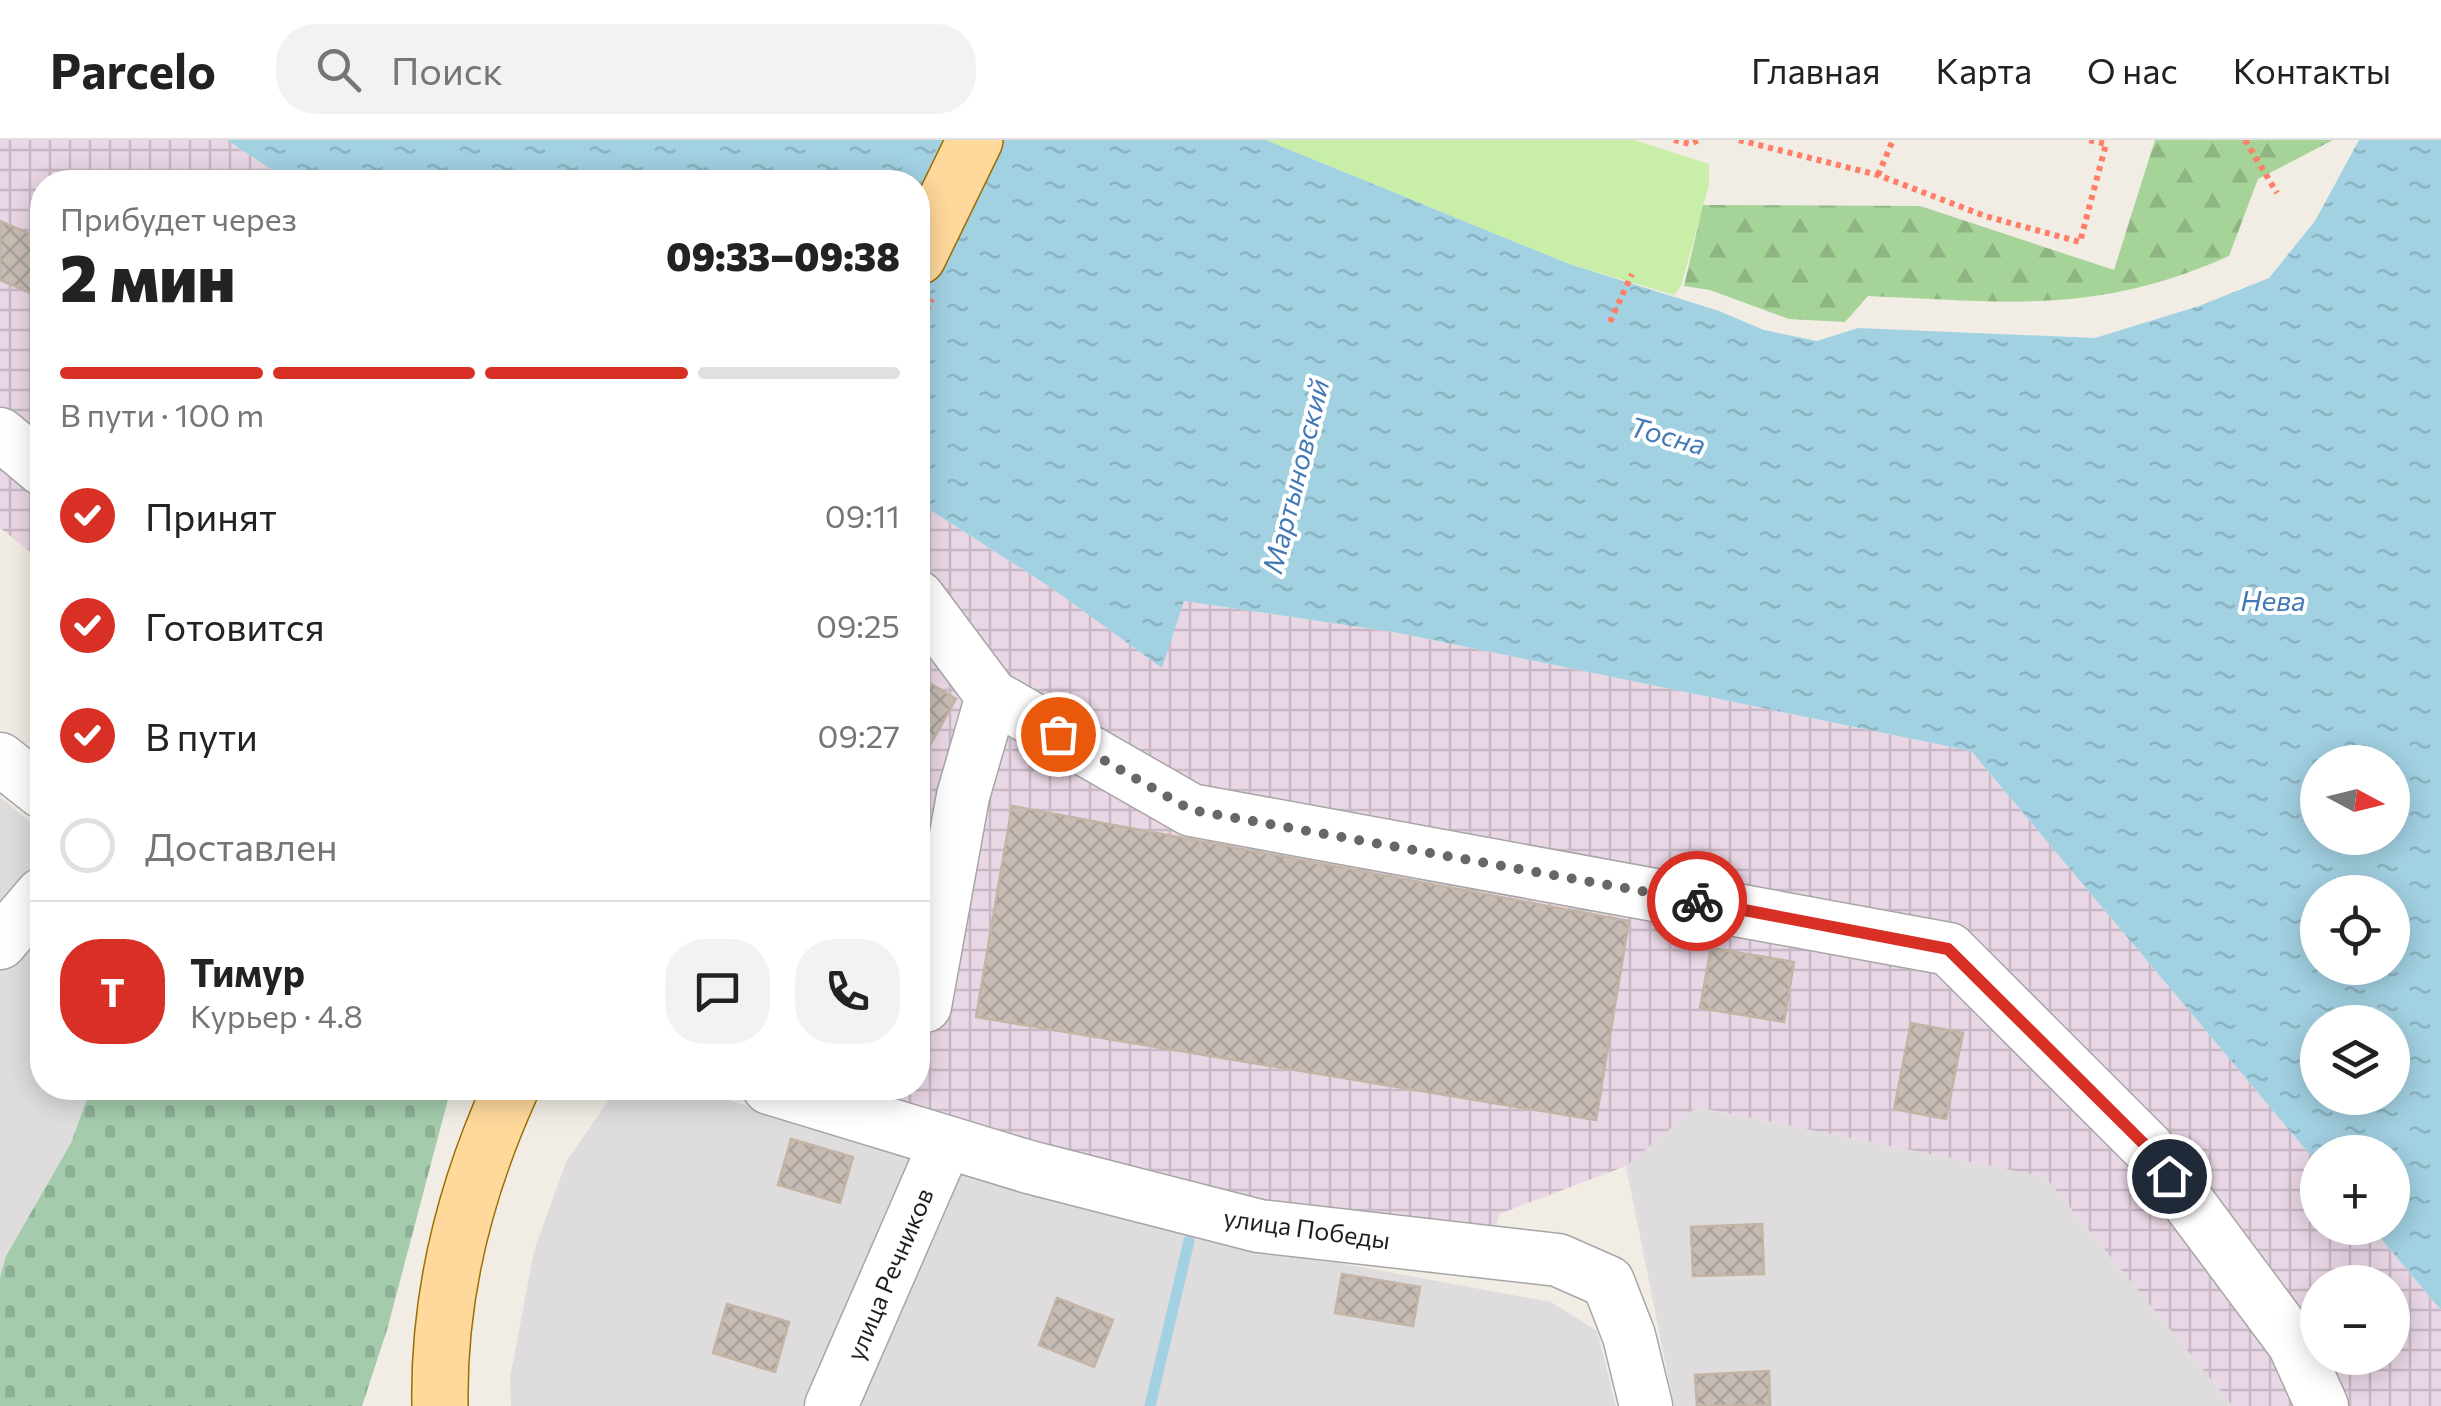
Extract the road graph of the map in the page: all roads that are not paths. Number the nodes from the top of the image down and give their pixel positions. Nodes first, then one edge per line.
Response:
1 (975, 140) edge
2 (930, 232) edge
3 (0, 434) edge
4 (30, 459) edge
5 (930, 613) edge
6 (992, 696) junction
7 (0, 759) edge
8 (30, 783) edge
9 (30, 908) edge
10 (0, 943) edge
11 (930, 978) edge
12 (506, 1100) edge
13 (808, 1100) edge
14 (946, 1142) junction
15 (440, 1406) edge
16 (832, 1406) edge
17 (1646, 1406) edge
18 (2322, 1406) edge

1 - 2 main road
3 - 4 street
5 - 6 street
6 - 11 street
6 - 18 street
7 - 8 street
9 - 10 street
12 - 15 main road
13 - 14 street, улица Победы
14 - 16 street, улица Речников
14 - 17 street, улица Победы

